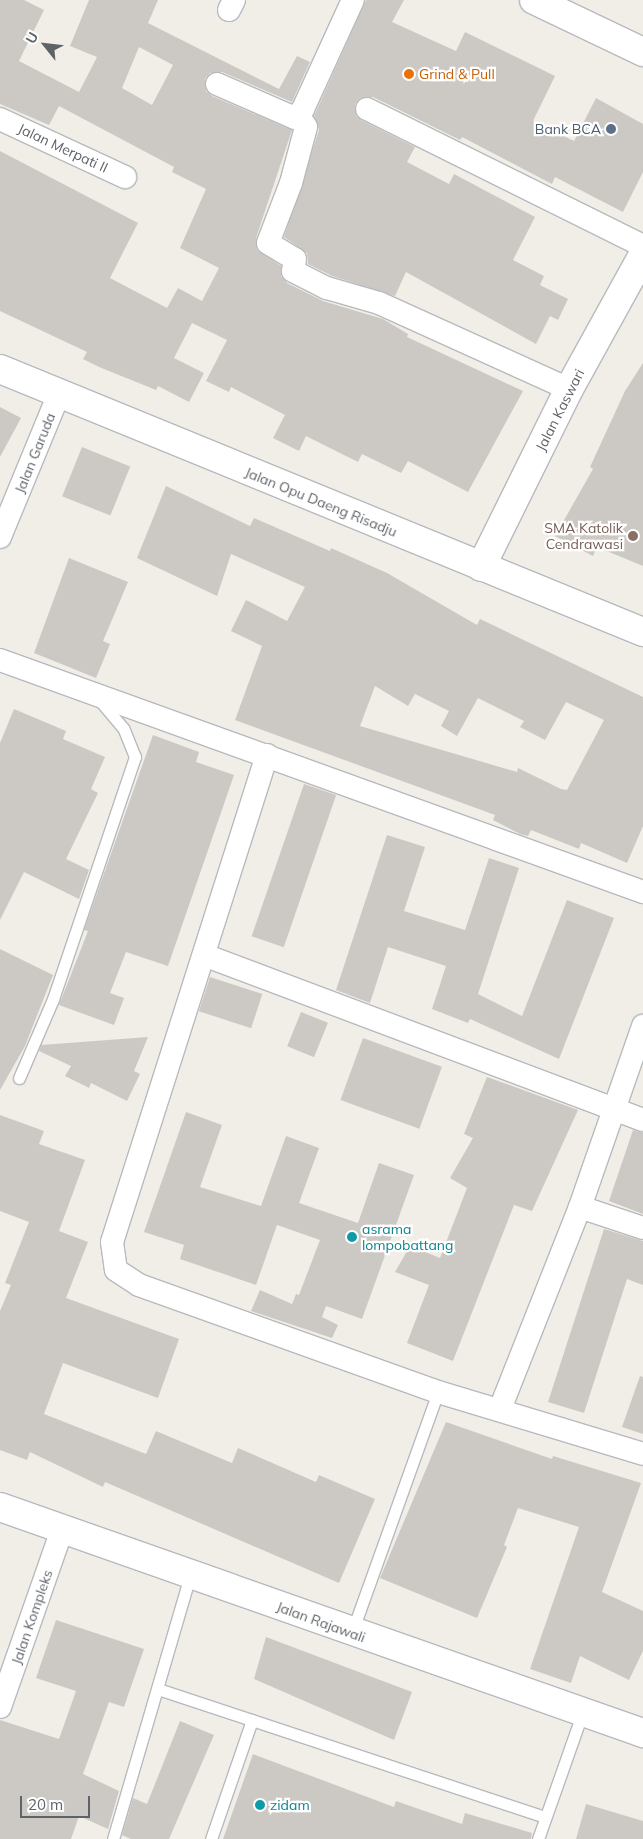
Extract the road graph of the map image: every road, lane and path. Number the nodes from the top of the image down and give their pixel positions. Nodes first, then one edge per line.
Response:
1 (353, 0) edge
2 (534, 0) edge
3 (643, 52) edge
4 (217, 84) dead end
5 (367, 109) dead end
6 (298, 115) junction
7 (0, 119) edge
8 (125, 177) dead end
9 (643, 246) edge
10 (643, 255) edge
11 (0, 369) edge
12 (569, 389) junction
13 (58, 396) junction
14 (0, 537) edge
15 (481, 567) junction
16 (643, 632) edge
17 (0, 660) edge
18 (94, 694) junction
19 (268, 755) junction
20 (643, 892) edge
21 (204, 955) junction
22 (643, 1026) edge
23 (19, 1078) dead end
24 (614, 1110) junction
25 (643, 1120) edge
26 (580, 1207) junction
27 (643, 1228) edge
28 (438, 1392) junction
29 (500, 1409) junction
30 (643, 1454) edge
31 (0, 1507) edge
32 (63, 1527) junction
33 (191, 1573) junction
34 (351, 1633) junction
35 (158, 1689) junction
36 (0, 1707) edge
37 (583, 1711) junction
38 (252, 1720) junction
39 (643, 1733) edge
40 (545, 1817) junction
41 (113, 1839) edge
42 (211, 1839) edge
43 (538, 1839) edge

1 - 6 street
2 - 3 main road
4 - 6 street
5 - 9 street
6 - 12 street
7 - 8 street, Jalan Merpati II
10 - 12 main road, Jalan Kaswari
11 - 13 main road, Jalan Opu Daeng Risadju
12 - 15 main road, Jalan Kaswari
13 - 14 street, Jalan Garuda
13 - 15 main road, Jalan Opu Daeng Risadju
15 - 16 main road, Jalan Opu Daeng Risadju
17 - 18 street
18 - 19 street
18 - 23 lane
19 - 20 street
19 - 21 street
21 - 24 street
21 - 28 street
22 - 24 street
24 - 25 street
24 - 26 street
26 - 27 street
26 - 29 street
28 - 29 street
28 - 34 lane
29 - 30 street
31 - 32 main road, Jalan Rajawali
32 - 33 main road, Jalan Rajawali
32 - 36 street, Jalan Kompleks
33 - 34 main road, Jalan Rajawali
33 - 35 lane
34 - 37 main road, Jalan Rajawali
35 - 38 lane
35 - 41 lane
37 - 39 main road, Jalan Rajawali
37 - 40 lane
38 - 40 lane
38 - 42 lane
40 - 43 lane

